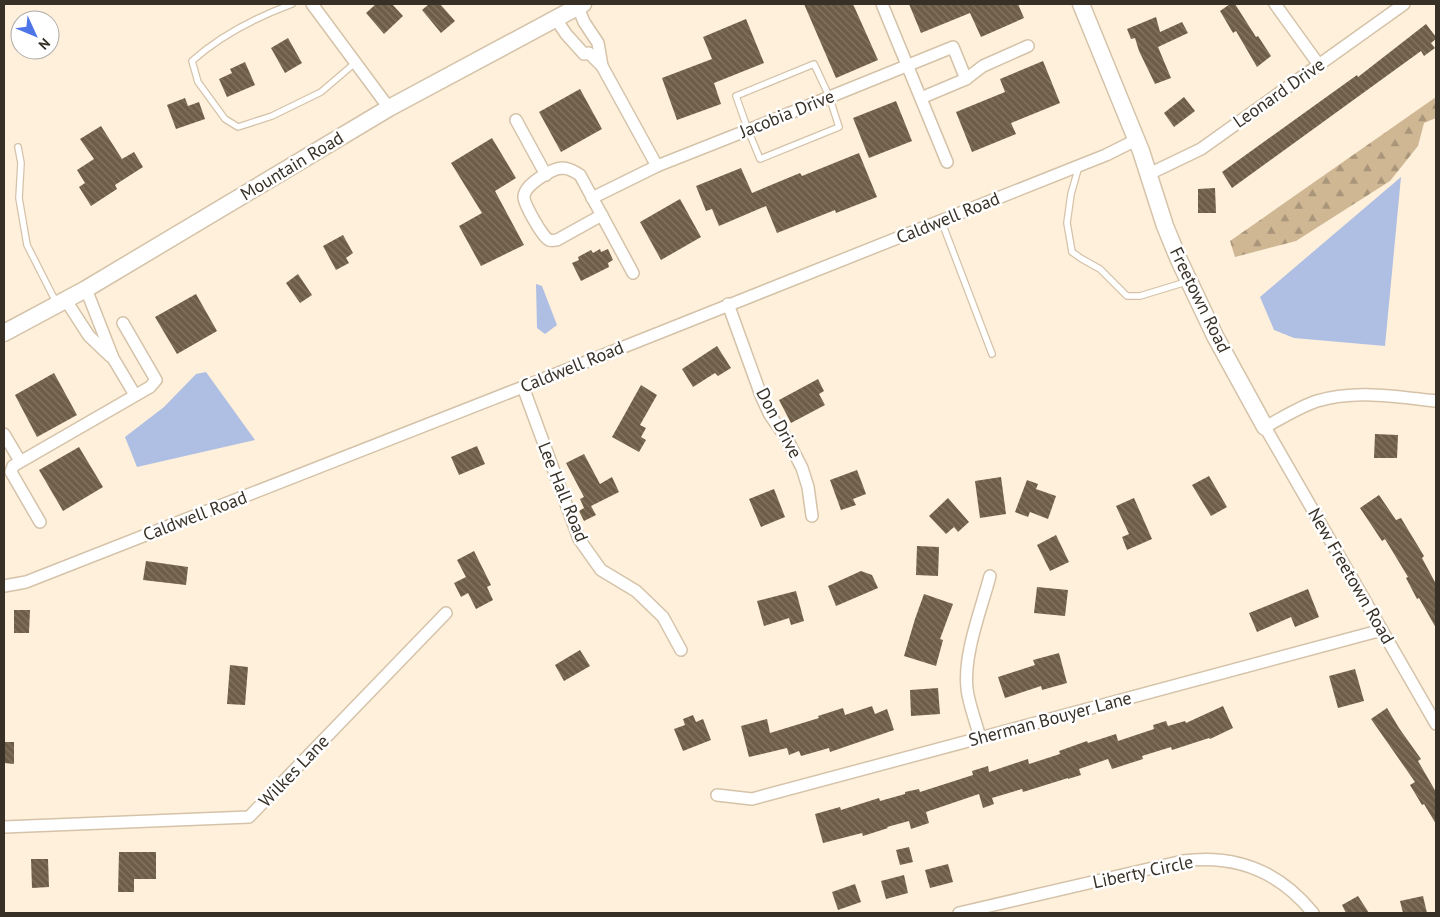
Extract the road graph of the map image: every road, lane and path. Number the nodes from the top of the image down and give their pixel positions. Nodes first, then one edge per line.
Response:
1 (292, 4) edge
2 (312, 4) edge
3 (882, 4) edge
4 (1081, 4) edge
5 (1275, 4) edge
6 (1404, 4) edge
7 (580, 6) edge
8 (556, 19) junction
9 (1028, 46) dead end
10 (356, 62) junction
11 (1320, 65) junction
12 (602, 66) junction
13 (908, 66) junction
14 (966, 79) junction
15 (828, 96) junction
16 (921, 98) junction
17 (389, 108) junction
18 (516, 120) dead end
19 (748, 130) junction
20 (1136, 140) junction
21 (18, 147) dead end
22 (947, 162) dead end
23 (657, 166) junction
24 (1079, 166) junction
25 (1149, 174) junction
26 (546, 175) junction
27 (592, 198) junction
28 (602, 215) junction
29 (941, 220) junction
30 (633, 273) dead end
31 (1188, 281) junction
32 (86, 289) junction
33 (61, 301) junction
34 (728, 304) junction
35 (123, 323) dead end
36 (4, 333) edge
37 (992, 354) dead end
38 (113, 358) junction
39 (523, 387) junction
40 (135, 396) junction
41 (1436, 401) edge
42 (1266, 427) junction
43 (4, 434) edge
44 (17, 464) junction
45 (812, 516) dead end
46 (40, 522) dead end
47 (990, 576) dead end
48 (4, 586) edge
49 (446, 613) dead end
50 (1382, 630) junction
51 (681, 650) dead end
52 (1436, 724) edge
53 (980, 738) junction
54 (717, 795) dead end
55 (4, 827) edge
56 (959, 913) edge
57 (1313, 913) edge

1 - 10 lane
2 - 10 street
3 - 13 street
4 - 20 main road, Freetown Road
5 - 11 street
6 - 11 street, Leonard Drive
7 - 8 main road, Mountain Road
7 - 12 street
8 - 12 street
8 - 17 main road, Mountain Road
9 - 14 street
10 - 17 street
11 - 25 street, Leonard Drive
12 - 23 street
13 - 14 street, Jacobia Drive
13 - 15 street, Jacobia Drive
13 - 16 street
14 - 16 street
15 - 19 street, Jacobia Drive
15 - 19 lane
15 - 19 lane
16 - 22 street
17 - 32 main road, Mountain Road
18 - 26 street
19 - 23 street, Jacobia Drive
20 - 24 street, Caldwell Road
20 - 25 main road, Freetown Road
21 - 33 lane
23 - 27 street, Jacobia Drive
24 - 29 street, Caldwell Road
24 - 31 lane
25 - 31 main road, Freetown Road
26 - 27 street
26 - 28 street
27 - 28 street
28 - 30 street
29 - 34 street, Caldwell Road
29 - 37 lane
31 - 42 main road, Freetown Road
32 - 33 main road, Mountain Road
32 - 38 street
33 - 36 main road, Mountain Road
33 - 38 street
34 - 39 street, Caldwell Road
34 - 45 street, Don Drive
35 - 40 street
38 - 40 street
39 - 48 street, Caldwell Road
39 - 51 street, Lee Hall Road
40 - 44 street
41 - 42 street
42 - 50 street, New Freetown Road
43 - 44 street
44 - 46 street
47 - 53 street
49 - 55 street, Wilkes Lane
50 - 52 street, New Freetown Road
50 - 53 street, Sherman Bouyer Lane
53 - 54 street, Sherman Bouyer Lane
56 - 57 street, Liberty Circle

